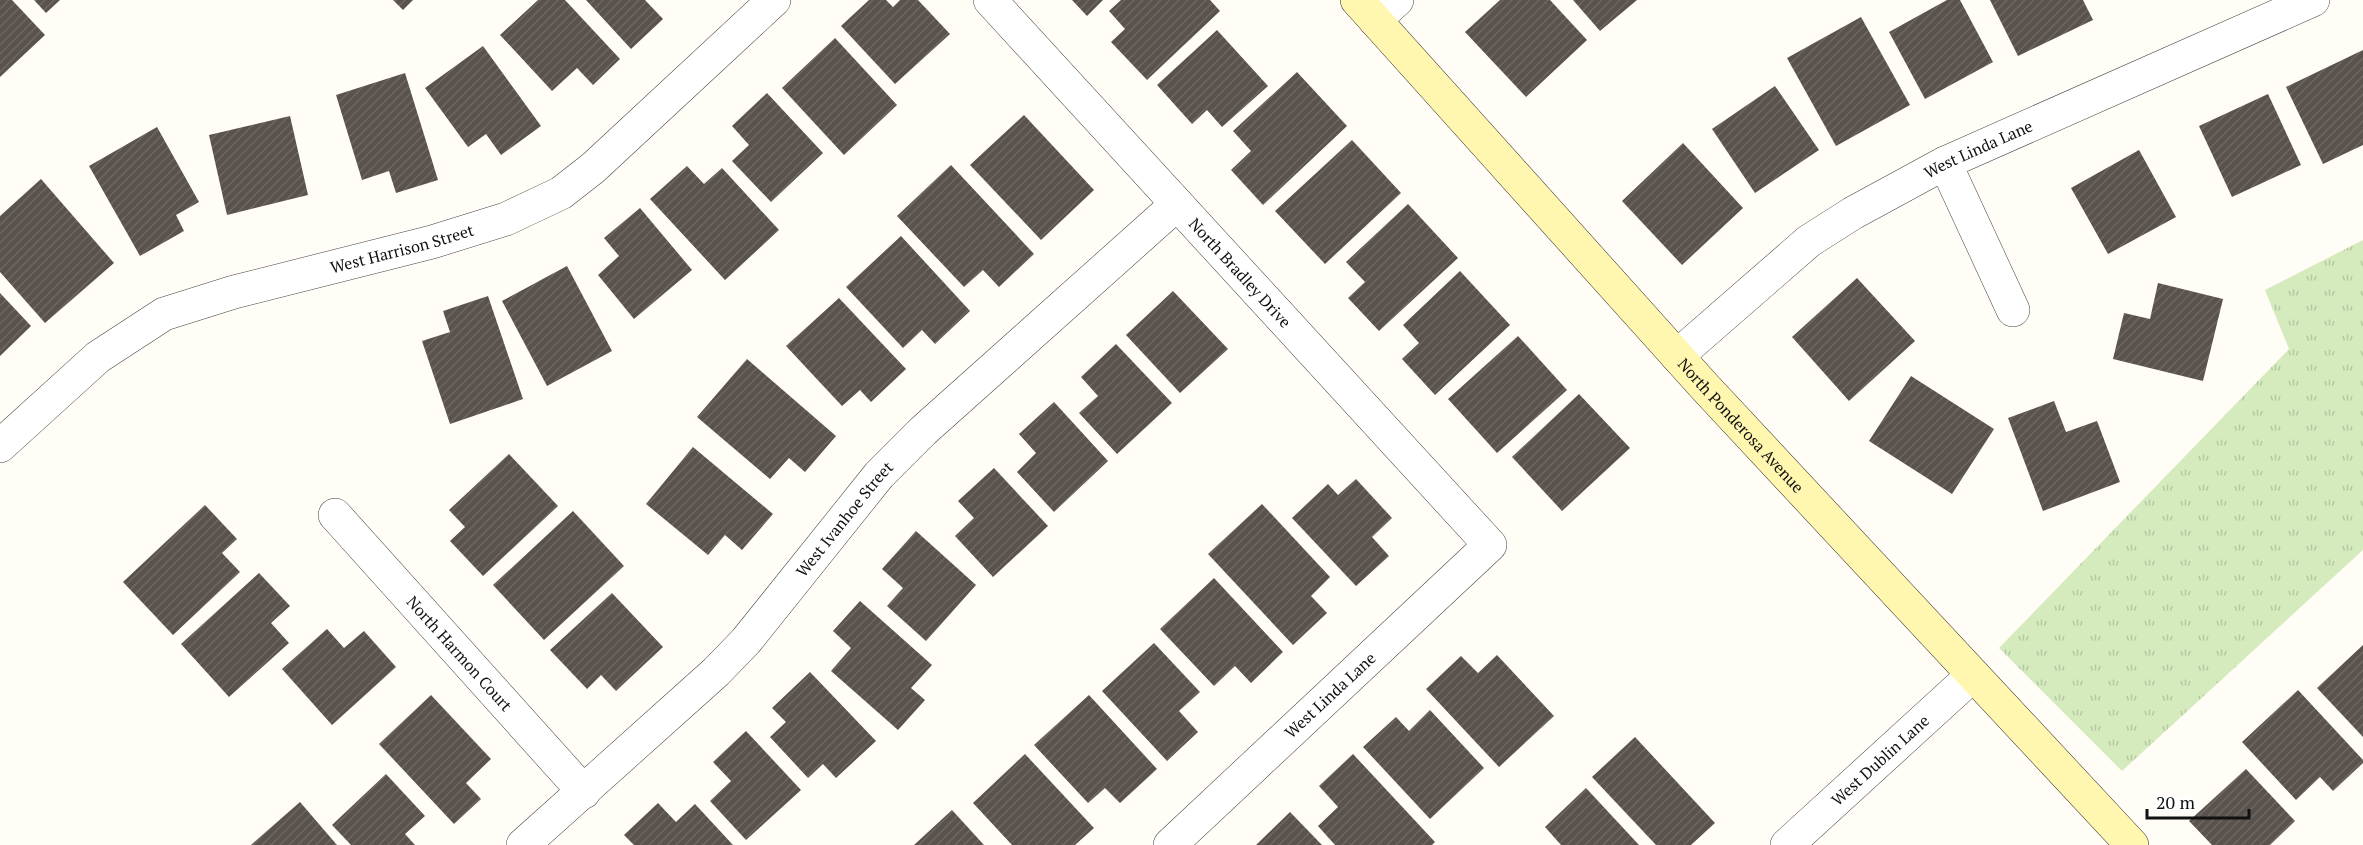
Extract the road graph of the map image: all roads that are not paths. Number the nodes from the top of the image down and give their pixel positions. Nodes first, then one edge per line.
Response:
1 (774, 0) edge
2 (990, 0) edge
3 (2313, 0) edge
4 (1376, 6) edge
5 (1945, 163) junction
6 (1177, 204) junction
7 (2013, 310) dead end
8 (1677, 356) junction
9 (0, 446) edge
10 (335, 515) dead end
11 (1490, 545) joint
12 (1973, 675) junction
13 (584, 792) junction
14 (523, 845) edge
15 (1170, 845) edge
16 (1787, 845) edge
17 (2132, 845) edge

1 - 9 street, West Harrison Street
2 - 6 street, North Bradley Drive
3 - 5 street, West Linda Lane
4 - 8 street, North Ponderosa Avenue
5 - 7 street
5 - 8 street, West Linda Lane
6 - 11 street, North Bradley Drive
6 - 13 street, West Ivanhoe Street
8 - 12 street, North Ponderosa Avenue
10 - 13 street, North Harmon Court
11 - 15 street, West Linda Lane
12 - 16 street, West Dublin Lane
12 - 17 street, North Ponderosa Avenue
13 - 14 street, West Ivanhoe Street

